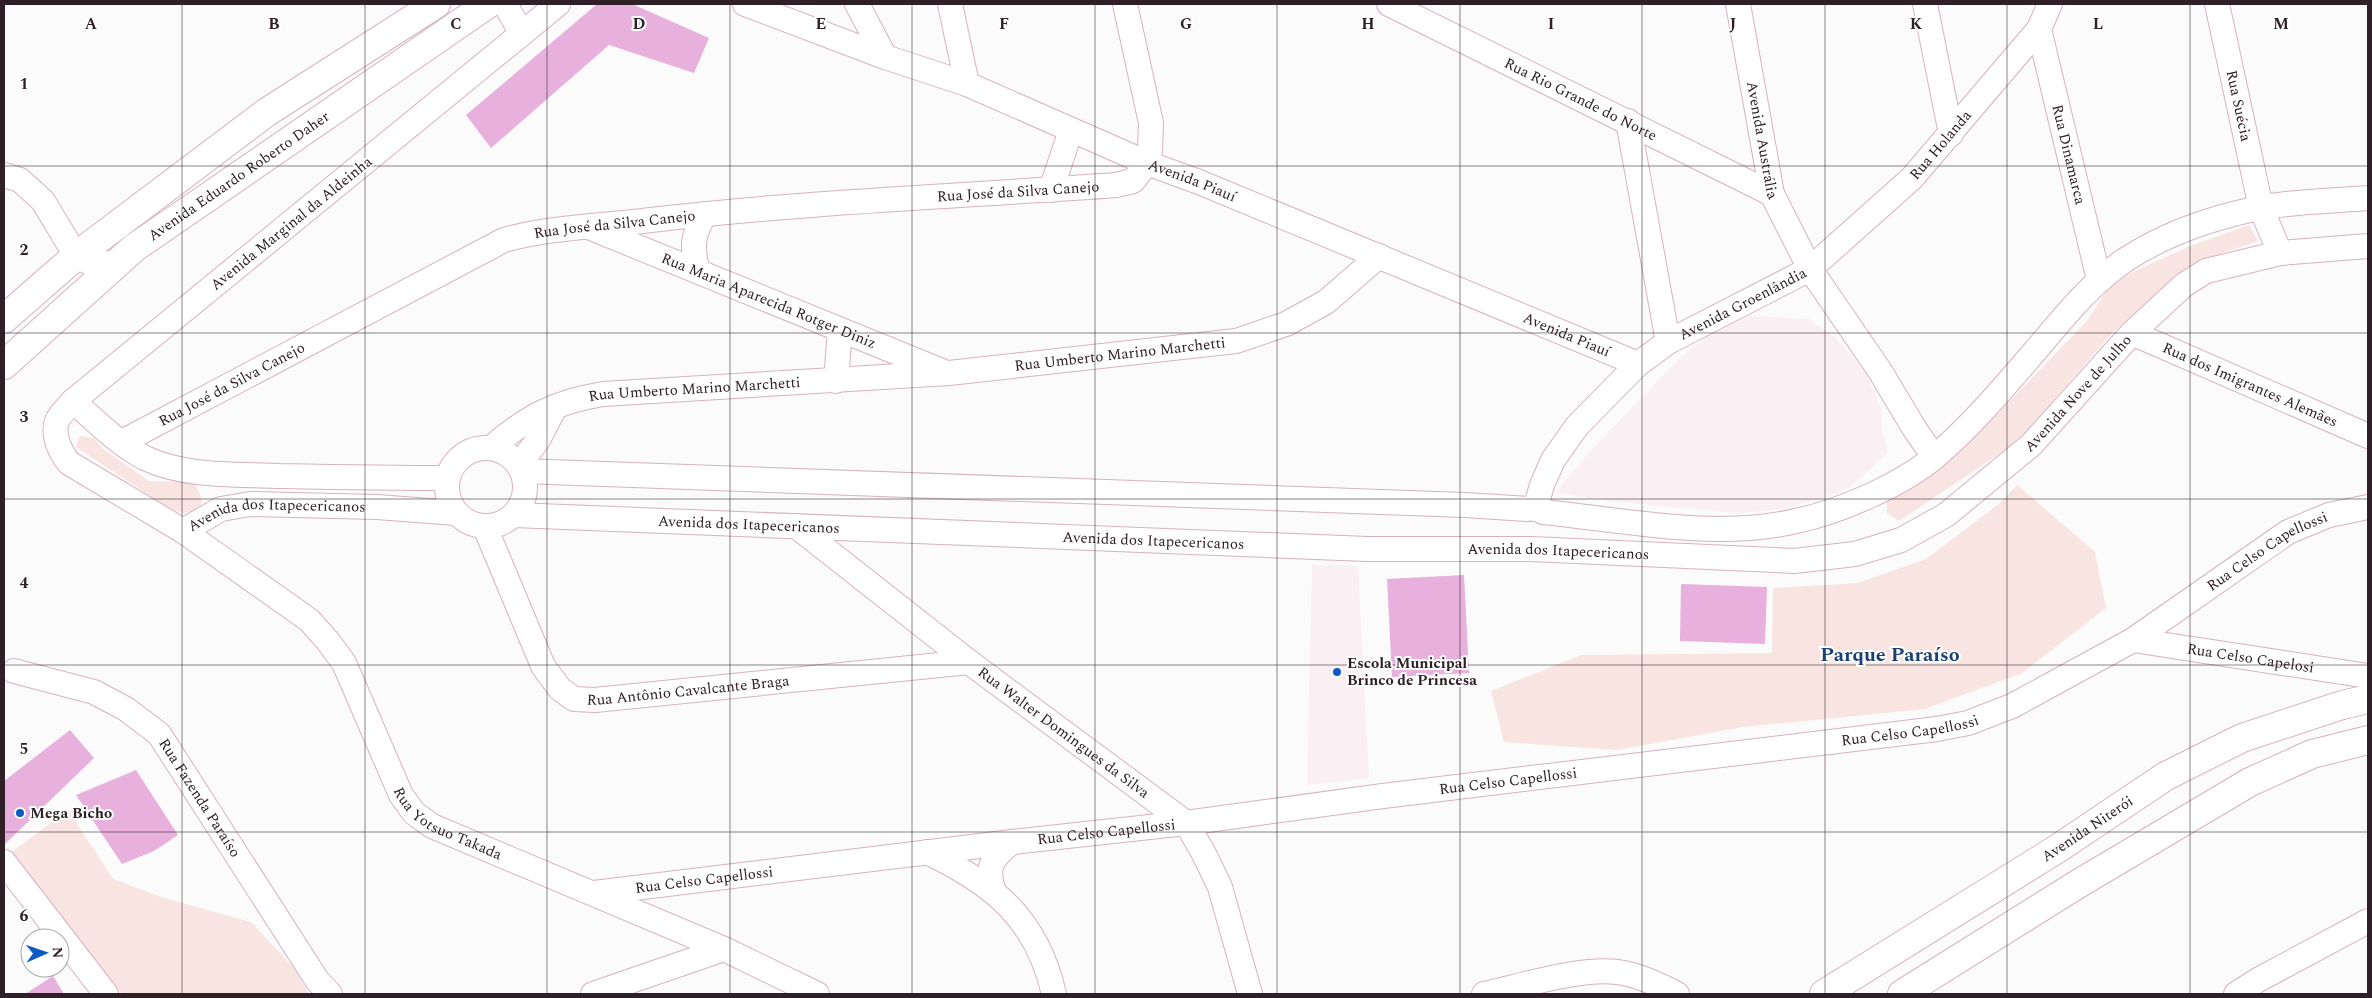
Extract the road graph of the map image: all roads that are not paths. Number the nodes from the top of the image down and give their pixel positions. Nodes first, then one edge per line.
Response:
1 (436, 4) edge
2 (488, 4) edge
3 (506, 4) edge
4 (558, 4) edge
5 (745, 4) edge
6 (858, 4) edge
7 (950, 4) edge
8 (1126, 4) edge
9 (1389, 4) edge
10 (1738, 4) edge
11 (1925, 4) edge
12 (2050, 4) edge
13 (2217, 4) edge
14 (2039, 29) junction
15 (522, 34) junction
16 (885, 57) junction
17 (967, 84) junction
18 (1628, 121) junction
19 (1071, 130) junction
20 (1951, 134) junction
21 (1147, 163) junction
22 (4, 174) edge
23 (1051, 190) junction
24 (1772, 194) junction
25 (2368, 198) edge
26 (2261, 208) junction
27 (705, 214) junction
28 (590, 227) junction
29 (2368, 246) edge
30 (2280, 253) junction
31 (76, 256) junction
32 (1380, 256) junction
33 (114, 263) junction
34 (1810, 268) junction
35 (698, 270) junction
36 (2099, 280) junction
37 (4, 319) edge
38 (840, 330) junction
39 (2132, 333) junction
40 (1668, 342) junction
41 (1638, 364) junction
42 (4, 365) edge
43 (949, 373) junction
44 (836, 381) junction
45 (73, 401) junction
46 (555, 407) junction
47 (2368, 436) edge
48 (122, 442) junction
49 (491, 448) junction
50 (1934, 457) junction
51 (520, 468) junction
52 (204, 472) junction
53 (447, 478) junction
54 (2368, 507) edge
55 (221, 509) junction
56 (1536, 510) junction
57 (456, 514) junction
58 (514, 515) junction
59 (796, 526) junction
60 (485, 527) junction
61 (183, 532) junction
62 (1531, 549) junction
63 (1794, 560) joint
64 (2133, 640) junction
65 (969, 662) junction
66 (14, 671) dead end
67 (2368, 676) edge
68 (2368, 699) edge
69 (2368, 740) edge
70 (1186, 823) junction
71 (1012, 842) junction
72 (2056, 849) junction
73 (927, 852) junction
74 (4, 862) edge
75 (2078, 884) junction
76 (994, 892) junction
77 (594, 893) junction
78 (2368, 921) edge
79 (724, 949) junction
80 (106, 994) edge
81 (330, 994) edge
82 (593, 994) edge
83 (817, 994) edge
84 (1054, 994) edge
85 (1250, 994) edge
86 (1484, 994) edge
87 (1677, 994) edge
88 (1824, 994) edge
89 (1902, 994) edge
90 (2236, 994) edge

1 - 31 main road, Avenida Eduardo Roberto Daher
2 - 33 main road, Avenida Eduardo Roberto Daher
3 - 15 street
4 - 15 street, Avenida Marginal da Aldeinha
5 - 16 street, Avenida Piauí
6 - 16 street
7 - 17 street
8 - 21 street
9 - 18 street, Rua Rio Grande do Norte
10 - 24 street, Avenida Austrália
11 - 20 street
12 - 14 street, Rua Holanda
13 - 26 street, Rua Suécia
14 - 20 street, Rua Holanda
14 - 36 street, Rua Dinamarca
15 - 45 street, Avenida Marginal da Aldeinha
16 - 17 street, Avenida Piauí
17 - 19 street, Avenida Piauí
18 - 24 street, Rua Rio Grande do Norte
18 - 40 street
19 - 21 street, Avenida Piauí
19 - 23 street
20 - 34 street, Rua Holanda
21 - 23 street, Rua José da Silva Canejo
21 - 32 street, Avenida Piauí
22 - 31 street
23 - 27 street, Rua José da Silva Canejo
24 - 34 street, Avenida Austrália
25 - 26 street
26 - 30 street, Rua Suécia
26 - 36 street
27 - 28 street, Rua José da Silva Canejo
27 - 35 street
28 - 35 street, Rua Maria Aparecida Rotger Diniz
28 - 48 street, Rua José da Silva Canejo
29 - 30 street, Avenida Nove de Julho
30 - 39 street, Avenida Nove de Julho
31 - 33 street
31 - 37 main road, Avenida Eduardo Roberto Daher
32 - 41 street, Avenida Piauí
32 - 43 street, Rua Umberto Marino Marchetti
33 - 42 main road, Avenida Eduardo Roberto Daher
34 - 40 street, Avenida Groenlândia
34 - 50 street, Avenida Groenlândia
35 - 38 street, Rua Maria Aparecida Rotger Diniz
36 - 50 street
38 - 43 street, Rua Maria Aparecida Rotger Diniz
38 - 44 street
39 - 47 street, Rua dos Imigrantes Alemães
39 - 63 street, Avenida Nove de Julho
40 - 41 street, Avenida Groenlândia
41 - 56 street, Avenida Groenlândia
43 - 44 street, Rua Umberto Marino Marchetti
44 - 46 street, Rua Umberto Marino Marchetti
45 - 48 street
45 - 61 street, Avenida dos Itapecericanos
46 - 49 street, Rua Umberto Marino Marchetti
46 - 51 street
48 - 52 street, Avenida dos Itapecericanos
49 - 51 street
49 - 53 street
50 - 56 street
51 - 56 street
51 - 58 street
52 - 53 street, Avenida dos Itapecericanos
52 - 55 street
53 - 57 street
54 - 64 street, Rua Celso Capellossi
55 - 57 street, Avenida dos Itapecericanos
55 - 61 street, Avenida dos Itapecericanos
56 - 62 street, Avenida Groenlândia
57 - 60 street
58 - 59 street, Avenida dos Itapecericanos
58 - 60 street
59 - 62 street, Avenida dos Itapecericanos
59 - 65 street, Rua Walter Domingues da Silva
60 - 65 street, Rua Antônio Cavalcante Braga
61 - 77 street, Rua Yotsuo Takada
62 - 63 street, Avenida dos Itapecericanos
64 - 67 street, Rua Celso Capelosi
64 - 70 street, Rua Celso Capellossi
65 - 70 street, Rua Walter Domingues da Silva
66 - 81 street, Rua Fazenda Paraíso
68 - 72 main road, Avenida Niterói
69 - 75 main road
70 - 71 street, Rua Celso Capellossi
70 - 85 street, Rua Walter Domingues da Silva
71 - 73 street, Rua Celso Capellossi
71 - 76 street
72 - 75 main road
72 - 88 main road, Avenida Niterói
73 - 76 street
73 - 77 street, Rua Celso Capellossi
74 - 80 street
75 - 89 main road
76 - 84 street
77 - 79 street, Rua Yotsuo Takada
78 - 90 street
79 - 82 street
79 - 83 street, Rua Yotsuo Takada
86 - 87 street

